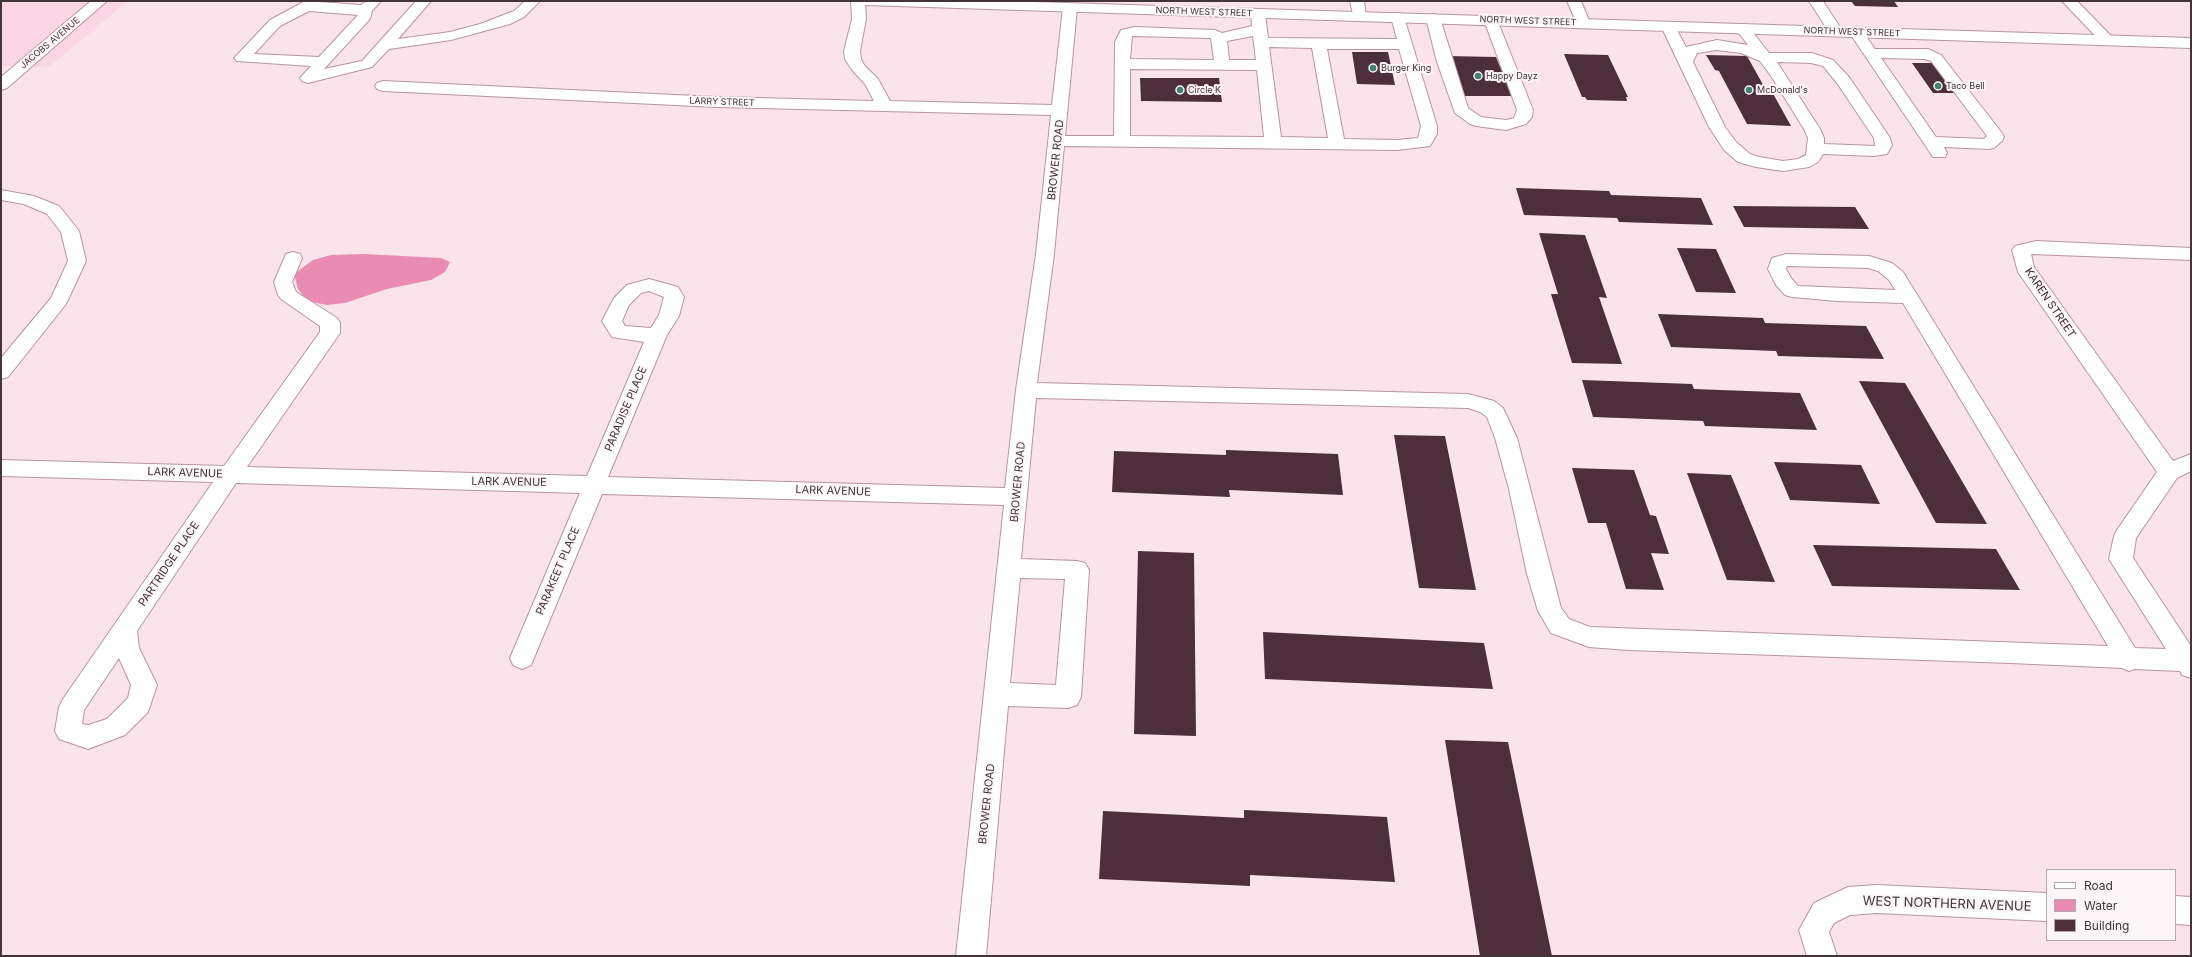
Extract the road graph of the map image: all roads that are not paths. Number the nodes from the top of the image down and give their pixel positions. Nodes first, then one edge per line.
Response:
1 (100, 1) edge
2 (424, 1) edge
3 (532, 1) edge
4 (858, 1) edge
5 (865, 1) edge
6 (1357, 1) edge
7 (1574, 1) edge
8 (1816, 1) edge
9 (2069, 1) edge
10 (310, 4) edge
11 (370, 6) edge
12 (1070, 8) junction
13 (1359, 16) junction
14 (1398, 17) junction
15 (1433, 18) junction
16 (1491, 20) junction
17 (1583, 23) junction
18 (1668, 26) junction
19 (1260, 28) junction
20 (1742, 28) junction
21 (1836, 32) junction
22 (1856, 32) junction
23 (1219, 38) junction
24 (2107, 40) junction
25 (2191, 43) edge
26 (1320, 44) junction
27 (1406, 44) junction
28 (384, 45) junction
29 (1870, 53) junction
30 (1763, 57) junction
31 (323, 62) junction
32 (1686, 62) junction
33 (1122, 64) junction
34 (1222, 65) junction
35 (1264, 65) junction
36 (1, 85) edge
37 (383, 86) dead end
38 (885, 107) junction
39 (1061, 110) junction
40 (1057, 141) junction
41 (1122, 142) junction
42 (1273, 142) junction
43 (1337, 144) junction
44 (1816, 149) junction
45 (1, 195) edge
46 (2191, 254) edge
47 (293, 258) dead end
48 (1908, 297) dead end
49 (657, 334) dead end
50 (9, 353) edge
51 (1, 372) edge
52 (1026, 390) junction
53 (2191, 462) edge
54 (1, 468) edge
55 (2170, 472) junction
56 (230, 474) junction
57 (595, 484) junction
58 (1017, 497) junction
59 (1010, 568) junction
60 (125, 629) junction
61 (522, 658) dead end
62 (2129, 660) junction
63 (2189, 664) edge
64 (998, 694) junction
65 (2046, 907) edge
66 (2176, 910) edge
67 (2191, 911) edge
68 (971, 956) edge
69 (1822, 956) edge

1 - 36 street, JACOBS AVENUE
2 - 28 street
3 - 28 street
4 - 38 street
5 - 12 street, NORTH WEST STREET
6 - 13 street
7 - 17 street
8 - 21 street
9 - 24 street
10 - 11 street
10 - 31 street
11 - 31 street
12 - 19 street, NORTH WEST STREET
12 - 39 street, BROWER ROAD
13 - 14 street, NORTH WEST STREET
13 - 19 street, NORTH WEST STREET
14 - 15 street, NORTH WEST STREET
14 - 27 street
15 - 16 street, NORTH WEST STREET
15 - 16 street
16 - 17 street, NORTH WEST STREET
17 - 18 street, NORTH WEST STREET
18 - 20 street, NORTH WEST STREET
18 - 32 street
19 - 23 street
19 - 26 street
19 - 35 street
20 - 21 street, NORTH WEST STREET
20 - 30 street
21 - 22 street, NORTH WEST STREET
22 - 24 street, NORTH WEST STREET
22 - 29 street
23 - 33 street
23 - 34 street
24 - 25 street, NORTH WEST STREET
26 - 27 street
26 - 43 street
27 - 43 street
28 - 31 street
29 - 29 street
30 - 32 street
30 - 44 street
30 - 44 street
32 - 44 street
33 - 34 street
33 - 41 street
34 - 35 street
35 - 42 street
37 - 38 street, LARRY STREET
38 - 39 street, LARRY STREET
39 - 40 street, BROWER ROAD
40 - 41 street
40 - 52 street, BROWER ROAD
41 - 42 street
42 - 43 street
45 - 50 street
46 - 55 street, KAREN STREET
47 - 56 street, PARTRIDGE PLACE
48 - 62 street
49 - 57 street, PARADISE PLACE
50 - 51 street
52 - 58 street, BROWER ROAD
52 - 62 street
53 - 55 street
54 - 56 street, LARK AVENUE
55 - 63 street
56 - 57 street, LARK AVENUE
56 - 60 street, PARTRIDGE PLACE
57 - 58 street, LARK AVENUE
57 - 61 street, PARAKEET PLACE
58 - 59 street, BROWER ROAD
59 - 64 street, BROWER ROAD
59 - 64 street
60 - 60 street, PARTRIDGE PLACE
62 - 63 street
64 - 68 street, BROWER ROAD
65 - 69 street, WEST NORTHERN AVENUE
66 - 67 street

